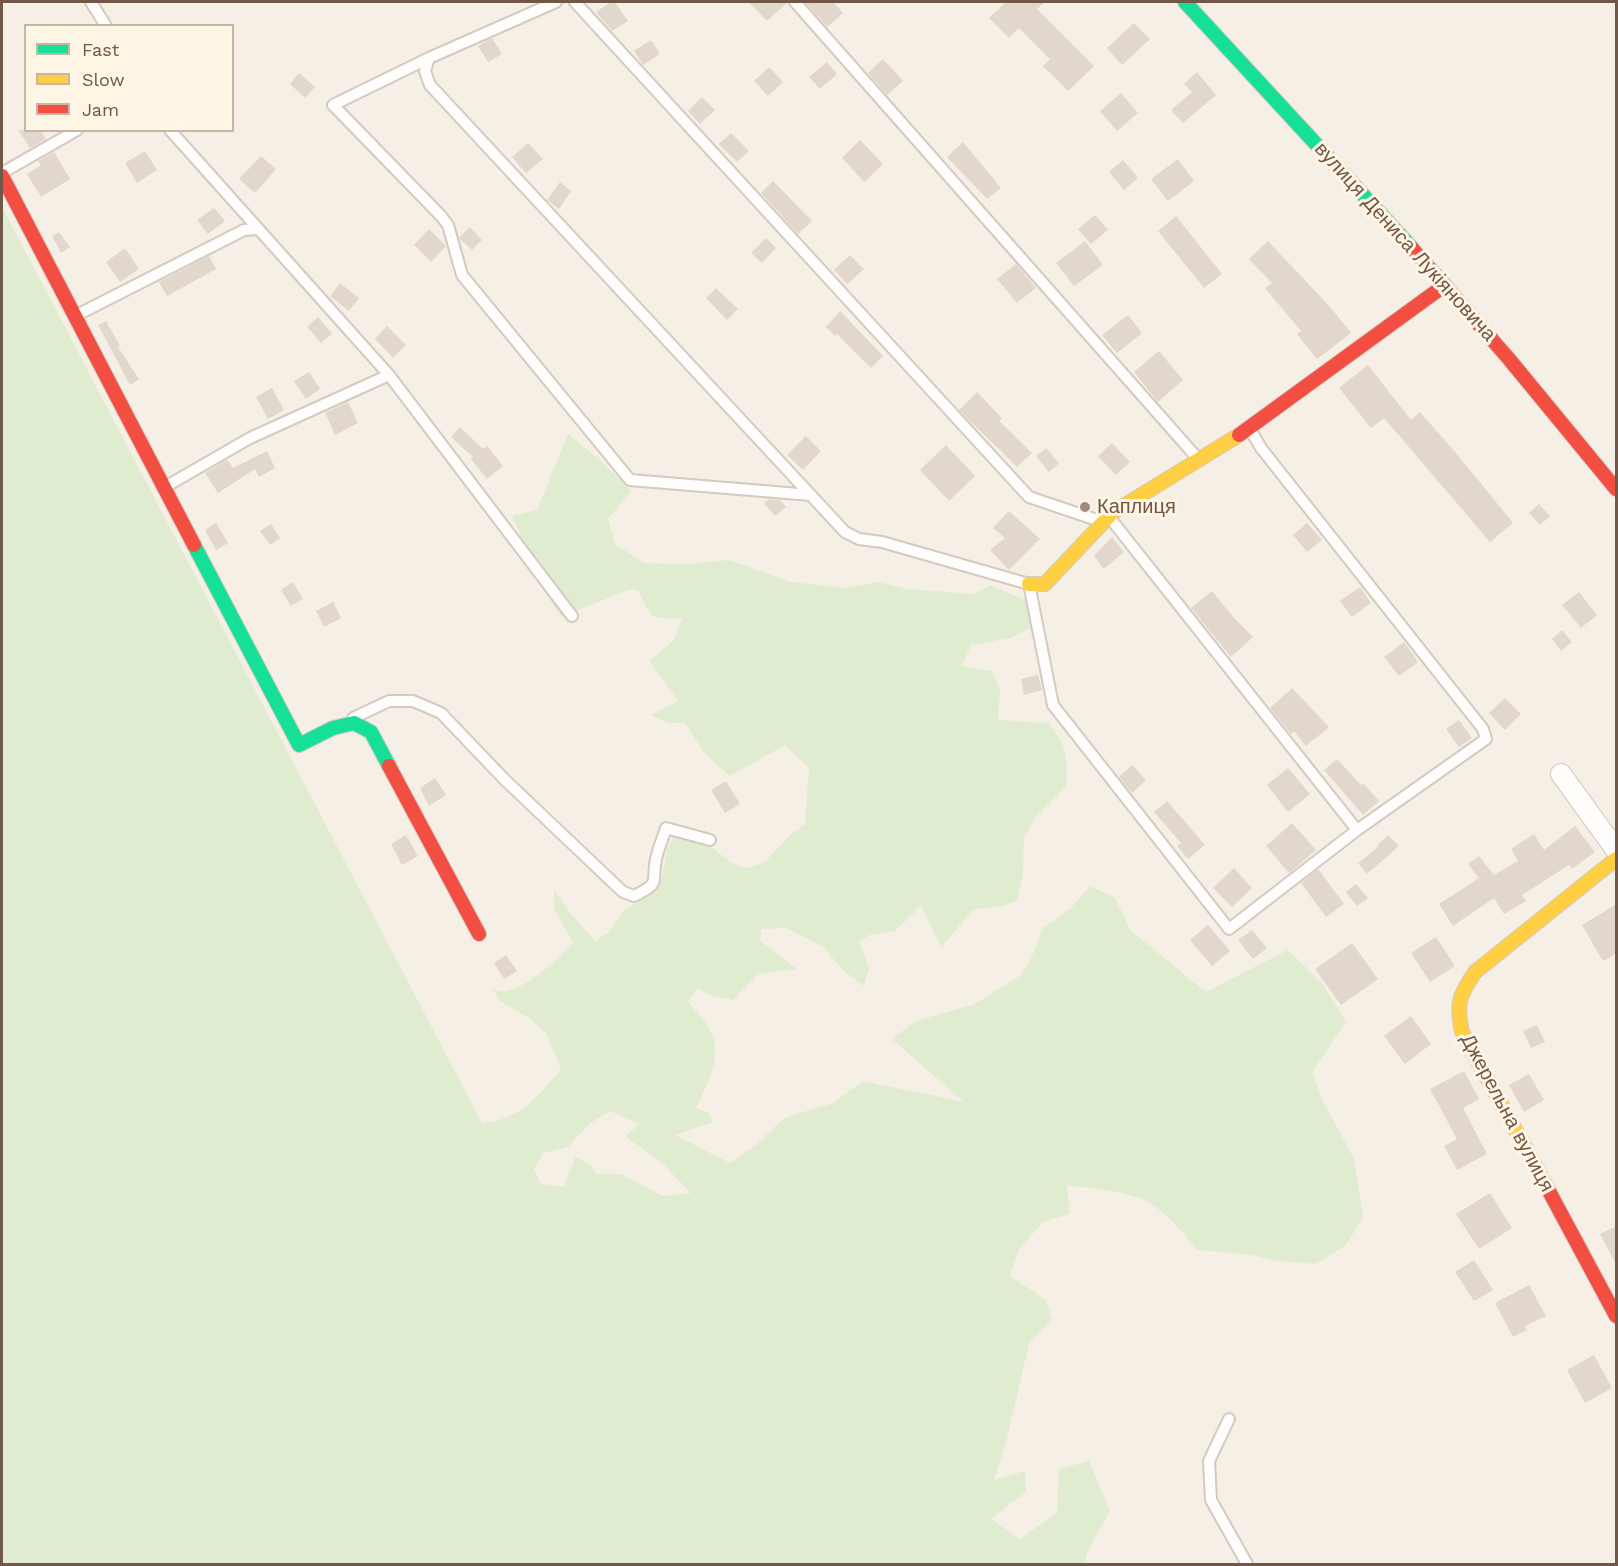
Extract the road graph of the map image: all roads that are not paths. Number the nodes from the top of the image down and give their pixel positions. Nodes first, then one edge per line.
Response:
1 (91, 2) edge
2 (556, 2) edge
3 (575, 2) edge
4 (795, 2) edge
5 (1185, 2) edge
6 (104, 24) edge
7 (429, 58) junction
8 (74, 132) edge
9 (172, 132) edge
10 (2, 175) edge
11 (258, 229) junction
12 (1445, 285) junction
13 (75, 316) junction
14 (389, 375) junction
15 (1250, 429) junction
16 (1199, 460) junction
17 (164, 488) junction
18 (1617, 489) edge
19 (811, 495) junction
20 (1106, 519) junction
21 (1029, 584) junction
22 (572, 616) dead end
23 (333, 728) junction
24 (1561, 774) dead end
25 (1358, 830) junction
26 (710, 840) dead end
27 (1617, 850) edge
28 (1617, 859) edge
29 (479, 934) dead end
30 (1617, 1316) edge
31 (1229, 1419) dead end
32 (1247, 1564) edge

1 - 6 lane
2 - 7 lane
3 - 20 lane
4 - 16 lane
5 - 12 main road, вулиця Дениса Лукіяновича
7 - 19 lane
7 - 19 lane
8 - 10 lane
9 - 11 lane
10 - 13 main road
11 - 13 lane
11 - 14 lane
12 - 15 main road
12 - 18 main road, вулиця Дениса Лукіяновича
13 - 17 main road
14 - 17 lane
14 - 22 lane
15 - 16 main road
15 - 25 lane
16 - 20 main road
17 - 23 main road
19 - 21 lane
20 - 21 main road
20 - 25 lane
21 - 25 lane
23 - 26 lane
23 - 29 main road
24 - 27 street
28 - 30 main road, Джерельна вулиця
31 - 32 lane

